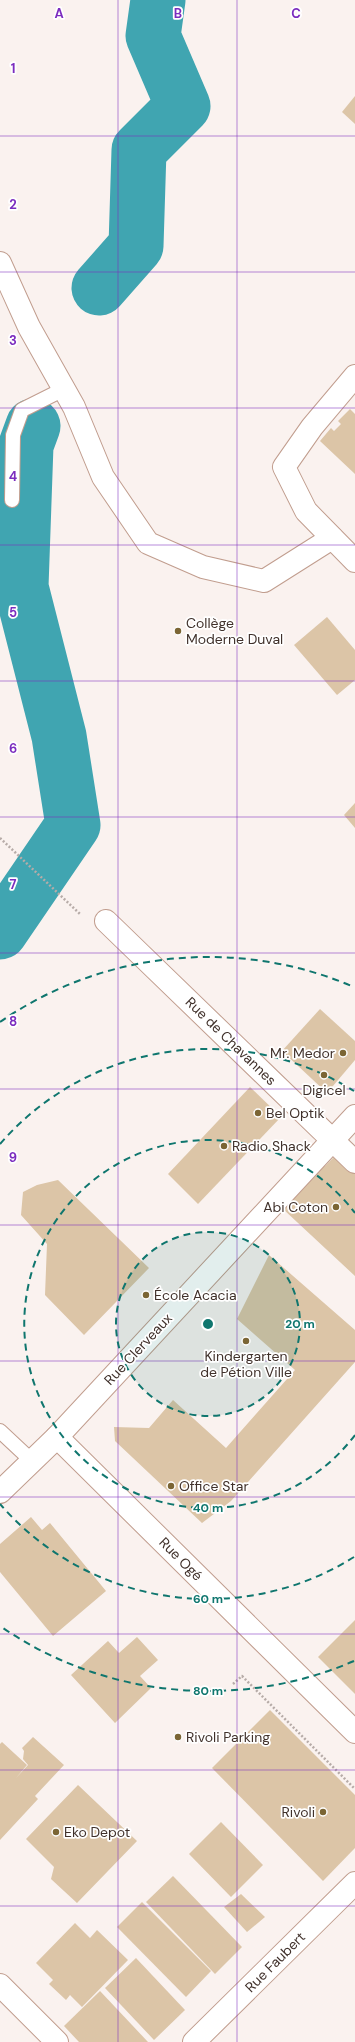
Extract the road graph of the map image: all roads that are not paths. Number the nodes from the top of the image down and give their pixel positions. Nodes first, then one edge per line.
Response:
1 (0, 263) edge
2 (355, 376) edge
3 (69, 398) junction
4 (12, 500) dead end
5 (332, 538) junction
6 (355, 561) edge
7 (106, 921) dead end
8 (355, 1116) edge
9 (332, 1140) junction
10 (355, 1162) edge
11 (0, 1431) edge
12 (57, 1437) junction
13 (32, 1461) junction
14 (0, 1492) edge
15 (355, 1732) edge
16 (355, 1883) edge
17 (0, 1985) edge
18 (57, 2042) edge
19 (194, 2042) edge

1 - 3 street
2 - 5 street
3 - 4 lane
3 - 5 street
5 - 6 street
7 - 9 street, Rue de Chavannes
8 - 9 street, Rue Clerveaux
9 - 10 street, Rue de Chavannes
9 - 12 street, Rue Clerveaux
11 - 13 lane
12 - 13 street, Rue Clerveaux
12 - 15 street, Rue Ogé
13 - 14 street, Rue Clerveaux
16 - 19 street, Rue Faubert
17 - 18 street

